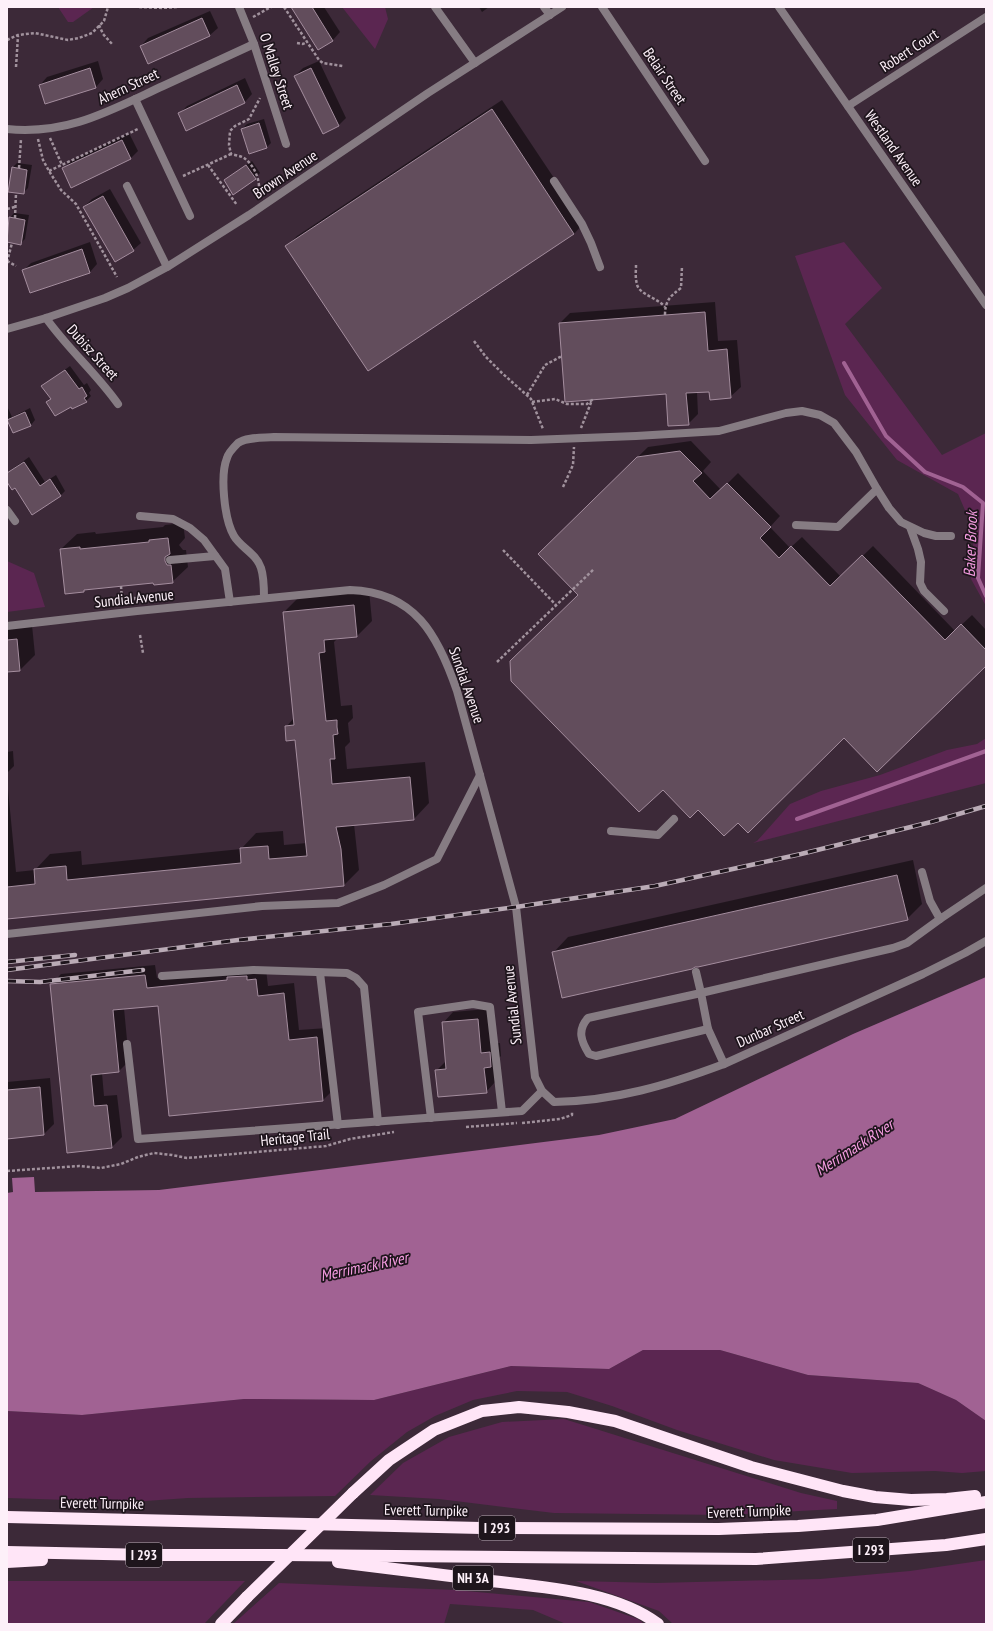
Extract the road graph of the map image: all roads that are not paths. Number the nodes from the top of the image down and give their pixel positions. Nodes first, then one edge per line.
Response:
1 (240, 7) edge
2 (435, 7) edge
3 (544, 7) edge
4 (562, 7) edge
5 (602, 7) edge
6 (779, 7) edge
7 (550, 15) junction
8 (986, 17) edge
9 (254, 44) junction
10 (475, 63) junction
11 (135, 99) junction
12 (848, 106) junction
13 (7, 129) edge
14 (286, 144) dead end
15 (705, 161) dead end
16 (554, 181) dead end
17 (127, 186) dead end
18 (190, 216) dead end
19 (167, 267) junction
20 (600, 267) dead end
21 (986, 305) edge
22 (46, 318) junction
23 (7, 328) edge
24 (118, 404) dead end
25 (877, 489) junction
26 (7, 510) edge
27 (140, 516) dead end
28 (14, 521) dead end
29 (796, 525) dead end
30 (910, 527) junction
31 (951, 536) dead end
32 (215, 556) junction
33 (170, 560) dead end
34 (264, 598) junction
35 (230, 602) junction
36 (944, 611) dead end
37 (7, 626) edge
38 (480, 775) junction
39 (674, 819) dead end
40 (611, 831) dead end
41 (922, 872) dead end
42 (986, 888) edge
43 (940, 919) junction
44 (7, 934) edge
45 (986, 941) edge
46 (696, 972) dead end
47 (320, 973) junction
48 (162, 976) dead end
49 (701, 993) junction
50 (708, 1029) junction
51 (127, 1044) dead end
52 (724, 1064) junction
53 (542, 1091) junction
54 (554, 1102) joint
55 (502, 1112) junction
56 (430, 1118) junction
57 (378, 1122) junction
58 (338, 1125) junction
59 (986, 1494) edge
60 (986, 1502) edge
61 (7, 1517) edge
62 (986, 1540) edge
63 (7, 1552) edge
64 (151, 1555) junction
65 (282, 1555) junction
66 (7, 1562) edge
67 (221, 1624) edge
68 (658, 1624) edge

1 - 9 street, O Malley Street
2 - 10 street
3 - 7 street
4 - 7 street, Brown Avenue
5 - 15 street, Belair Street
6 - 12 street, Westland Avenue
7 - 10 street, Brown Avenue
8 - 12 street, Robert Court
9 - 11 street, Ahern Street
9 - 14 street, O Malley Street
10 - 19 street, Brown Avenue
11 - 13 street, Ahern Street
11 - 18 street
12 - 21 street, Westland Avenue
16 - 20 street
17 - 19 street
19 - 22 street, Brown Avenue
22 - 23 street, Brown Avenue
22 - 24 street, Dubisz Street
25 - 29 street
25 - 30 street
25 - 34 street
26 - 28 street
27 - 32 street
30 - 31 street
30 - 36 street
32 - 33 street
32 - 35 street
34 - 35 street, Sundial Avenue
34 - 38 street, Sundial Avenue
35 - 37 street, Sundial Avenue
38 - 44 street
38 - 53 street, Sundial Avenue
39 - 40 street
41 - 43 street
42 - 43 street
43 - 49 street
45 - 52 street, Dunbar Street
46 - 49 street
47 - 48 street
47 - 57 street
47 - 58 street
49 - 50 street
49 - 50 street
50 - 52 street
51 - 58 street
52 - 54 street, Dunbar Street
53 - 54 street, Sundial Avenue
53 - 55 street
55 - 56 street
55 - 56 street
56 - 57 street
57 - 58 street
59 - 67 highway, bridge
60 - 61 highway, Everett Turnpike / I 293
62 - 65 highway, I 293
63 - 64 highway, I 293
64 - 65 highway, I 293
64 - 66 highway
65 - 68 highway, NH 3A

